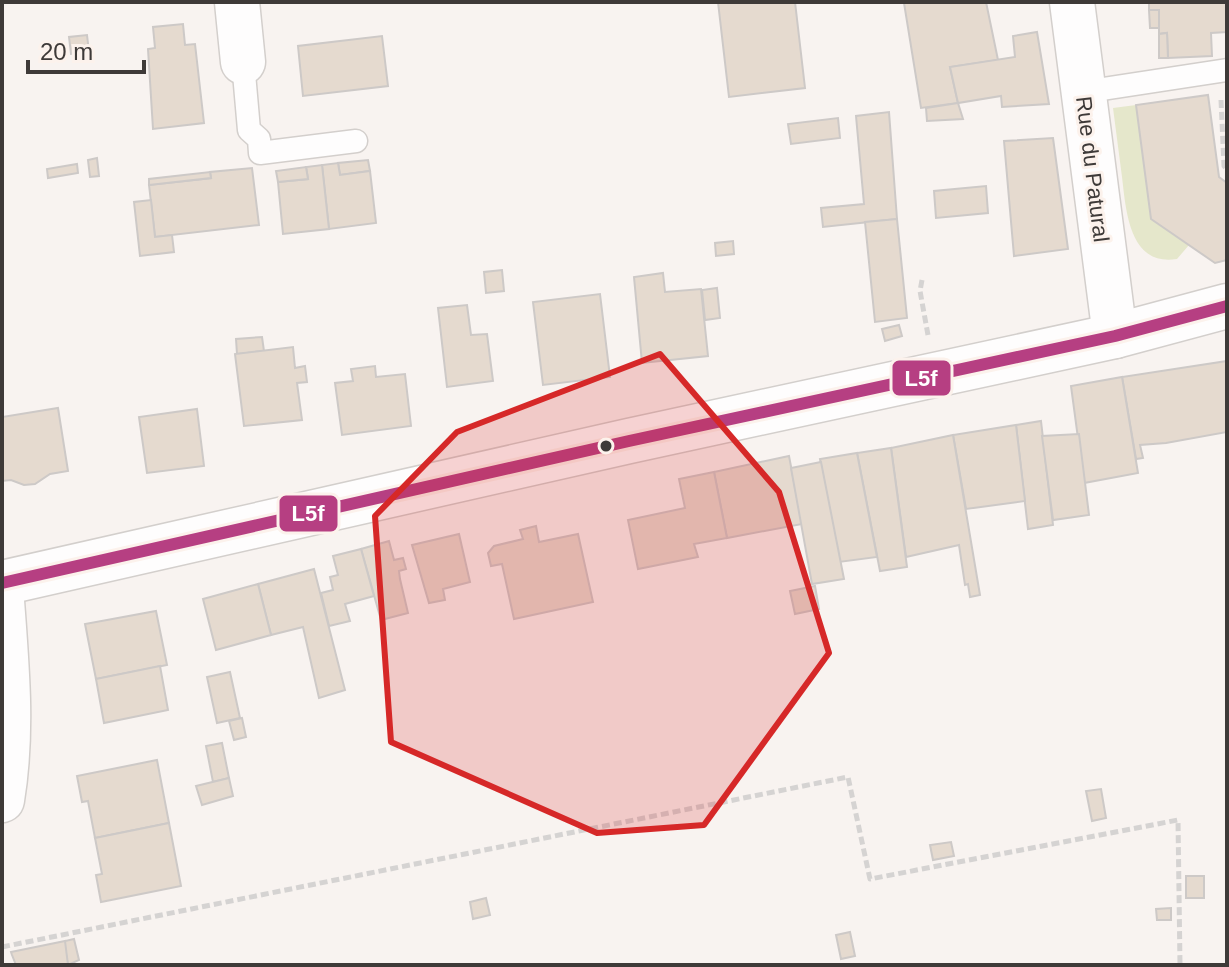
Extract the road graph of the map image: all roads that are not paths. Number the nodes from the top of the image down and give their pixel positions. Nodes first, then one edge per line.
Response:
1 (237, 2) edge
2 (1072, 2) edge
3 (243, 62) joint
4 (1223, 71) edge
5 (1083, 92) junction
6 (356, 141) dead end
7 (1227, 306) edge
8 (1115, 336) junction
9 (2, 583) edge
10 (2, 601) edge
11 (2, 800) edge

1 - 3 main road
2 - 5 main road, Rue du Patural
3 - 6 lane
4 - 5 lane
5 - 8 main road, Rue du Patural
7 - 8 main road
8 - 9 main road
10 - 11 main road

